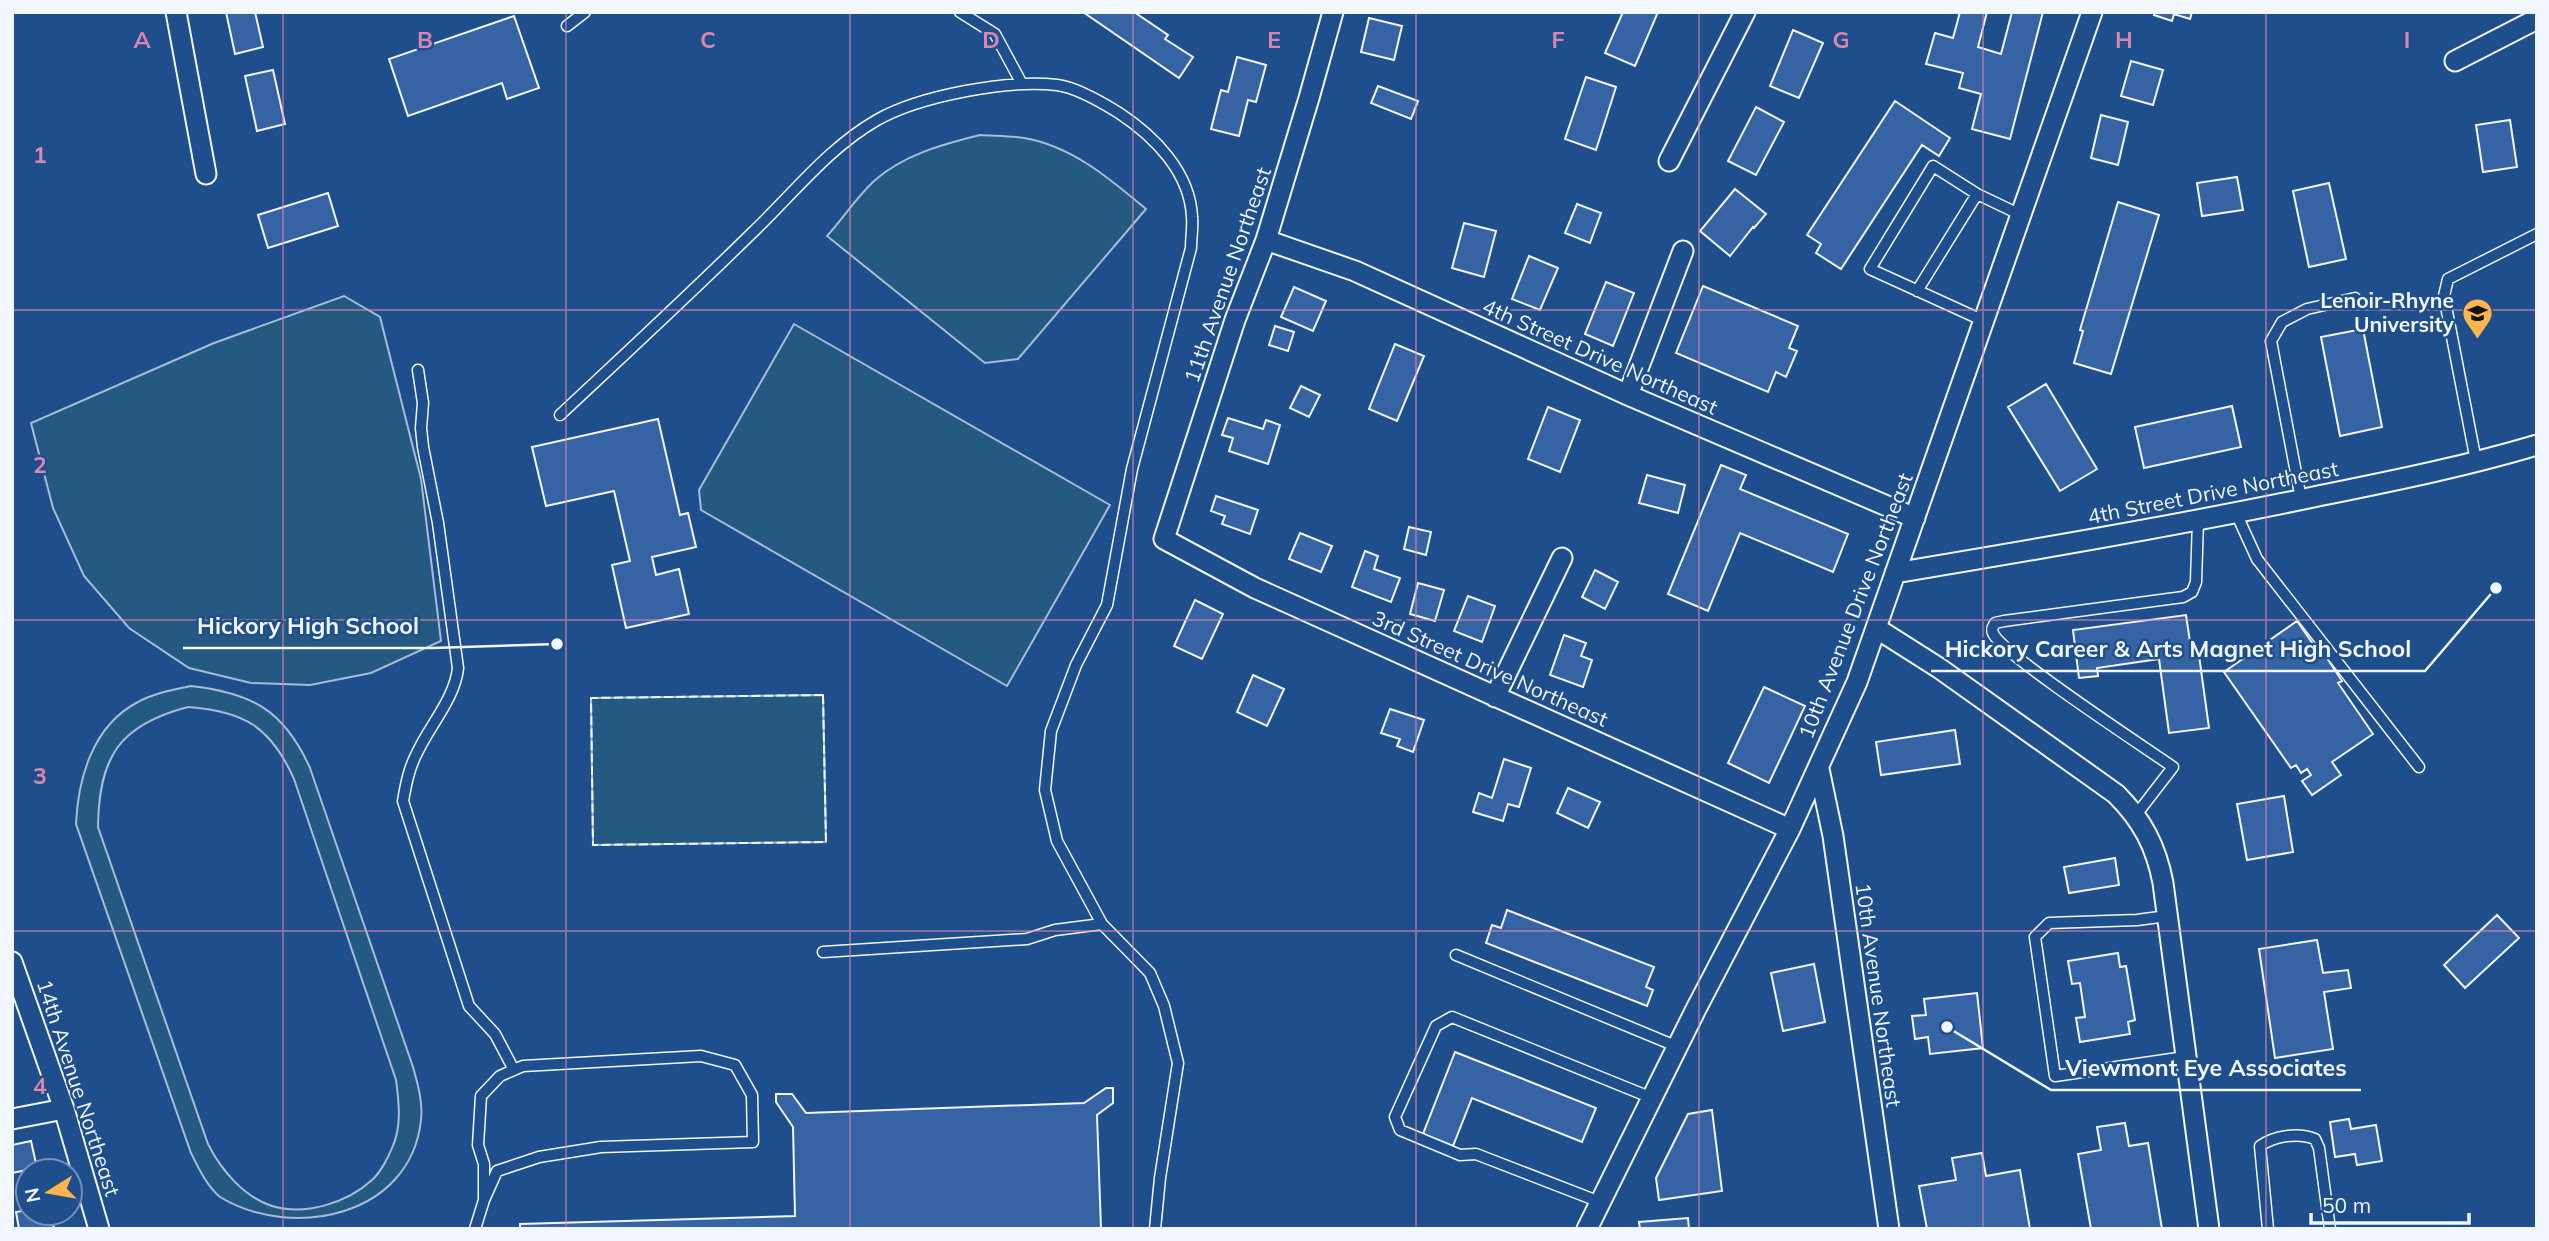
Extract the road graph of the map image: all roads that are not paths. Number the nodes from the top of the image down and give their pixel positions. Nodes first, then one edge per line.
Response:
1 (176, 12) edge
2 (585, 12) edge
3 (960, 12) edge
4 (1333, 12) edge
5 (1745, 12) edge
6 (2092, 12) edge
7 (2537, 19) edge
8 (567, 26) dead end
9 (2455, 61) dead end
10 (1023, 84) junction
11 (1669, 161) dead end
12 (206, 174) dead end
13 (1977, 194) junction
14 (2021, 215) junction
15 (2537, 234) edge
16 (1266, 240) junction
17 (1683, 251) dead end
18 (1917, 291) junction
19 (2355, 298) dead end
20 (1983, 321) junction
21 (418, 370) dead end
22 (1628, 395) junction
23 (560, 415) dead end
24 (2537, 444) edge
25 (2476, 461) junction
26 (2301, 499) junction
27 (2236, 513) junction
28 (1915, 518) junction
29 (2198, 520) junction
30 (1174, 544) joint
31 (1562, 558) dead end
32 (1895, 573) junction
33 (1876, 628) junction
34 (1495, 696) junction
35 (2419, 767) dead end
36 (1819, 769) junction
37 (2136, 816) junction
38 (1790, 829) junction
39 (2167, 916) junction
40 (1102, 924) junction
41 (823, 952) dead end
42 (1456, 955) dead end
43 (12, 962) edge
44 (1678, 1047) junction
45 (2185, 1057) junction
46 (514, 1070) junction
47 (1653, 1099) junction
48 (64, 1110) junction
49 (12, 1119) edge
50 (484, 1200) junction
51 (1600, 1202) junction
52 (99, 1229) edge
53 (475, 1229) edge
54 (1155, 1229) edge
55 (1587, 1229) edge
56 (1889, 1229) edge
57 (2209, 1229) edge
58 (2268, 1229) edge
59 (2330, 1229) edge

1 - 12 street
2 - 8 lane
3 - 10 lane
4 - 16 street, 11th Avenue Northeast
5 - 11 street
6 - 14 street, 10th Avenue Drive Northeast
7 - 9 street
10 - 23 lane
10 - 40 lane
13 - 14 lane
13 - 18 lane
13 - 18 lane
14 - 20 street, 10th Avenue Drive Northeast
15 - 25 lane
16 - 22 street, 4th Street Drive Northeast
16 - 30 street, 11th Avenue Northeast
17 - 22 street
18 - 20 lane
19 - 26 lane
20 - 28 street, 10th Avenue Drive Northeast
21 - 46 lane
22 - 28 street, 4th Street Drive Northeast
24 - 25 street, 4th Street Drive Northeast
25 - 26 street, 4th Street Drive Northeast
26 - 27 street, 4th Street Drive Northeast
27 - 29 street, 4th Street Drive Northeast
27 - 35 lane
28 - 32 street, 10th Avenue Drive Northeast
29 - 32 street, 4th Street Drive Northeast
29 - 37 lane
30 - 34 street, 3rd Street Drive Northeast
31 - 34 street
32 - 33 street, 10th Avenue Drive Northeast
33 - 36 street, 10th Avenue Drive Northeast
33 - 37 street
34 - 38 street, 3rd Street Drive Northeast
36 - 38 street, 10th Avenue Drive Northeast
36 - 56 street, 10th Avenue Northeast
37 - 39 street
38 - 44 street, 10th Avenue Drive Northeast
39 - 45 street
39 - 45 lane
40 - 41 lane
40 - 54 lane
42 - 44 lane
43 - 48 street, 14th Avenue Northeast
44 - 47 street, 10th Avenue Drive Northeast
45 - 57 street
46 - 50 lane
46 - 50 lane
47 - 51 street, 10th Avenue Drive Northeast
47 - 51 lane
48 - 49 street
48 - 52 street, 14th Avenue Northeast
50 - 53 lane
51 - 55 street, 10th Avenue Drive Northeast
58 - 59 lane

